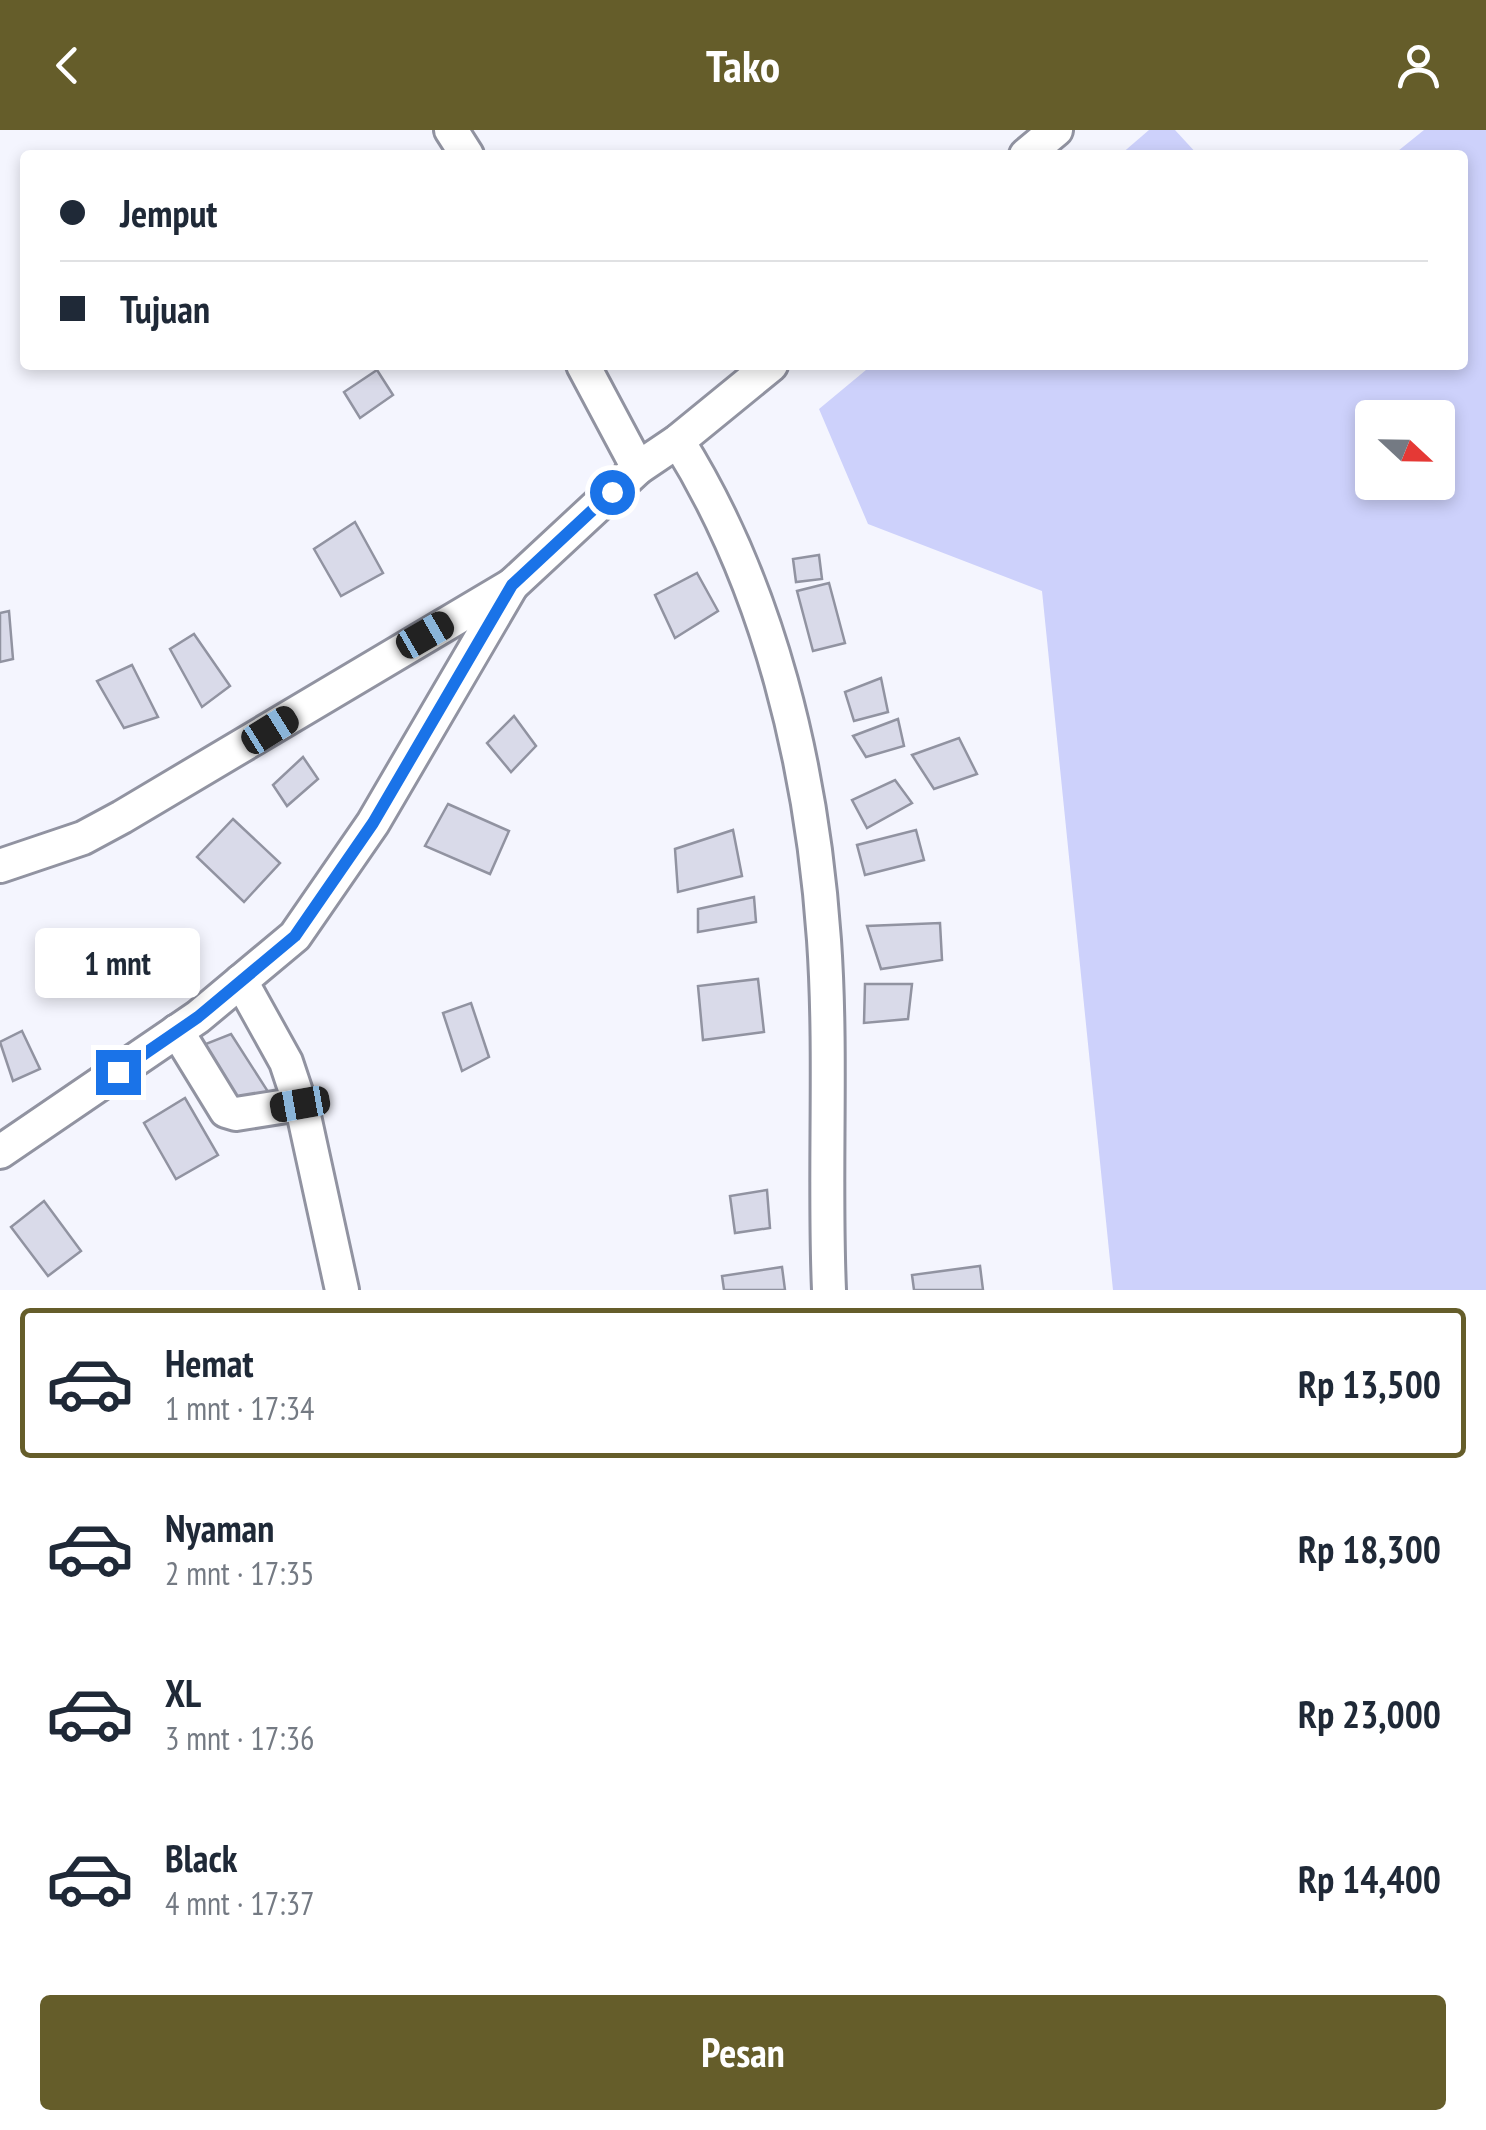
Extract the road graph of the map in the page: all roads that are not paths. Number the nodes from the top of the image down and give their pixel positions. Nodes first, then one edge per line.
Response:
1 (1056, 130) edge
2 (1032, 150) edge
3 (586, 370) edge
4 (765, 370) edge
5 (678, 441) junction
6 (638, 468) junction
7 (512, 585) junction
8 (0, 866) edge
9 (241, 981) junction
10 (177, 1031) junction
11 (300, 1104) junction
12 (0, 1152) edge
13 (342, 1290) edge
14 (829, 1290) edge

1 - 2 street
3 - 6 street
4 - 5 street
5 - 6 street
5 - 14 street
6 - 7 street
7 - 8 street
7 - 9 street
9 - 10 street
9 - 11 street
10 - 11 street
10 - 12 street
11 - 13 street

